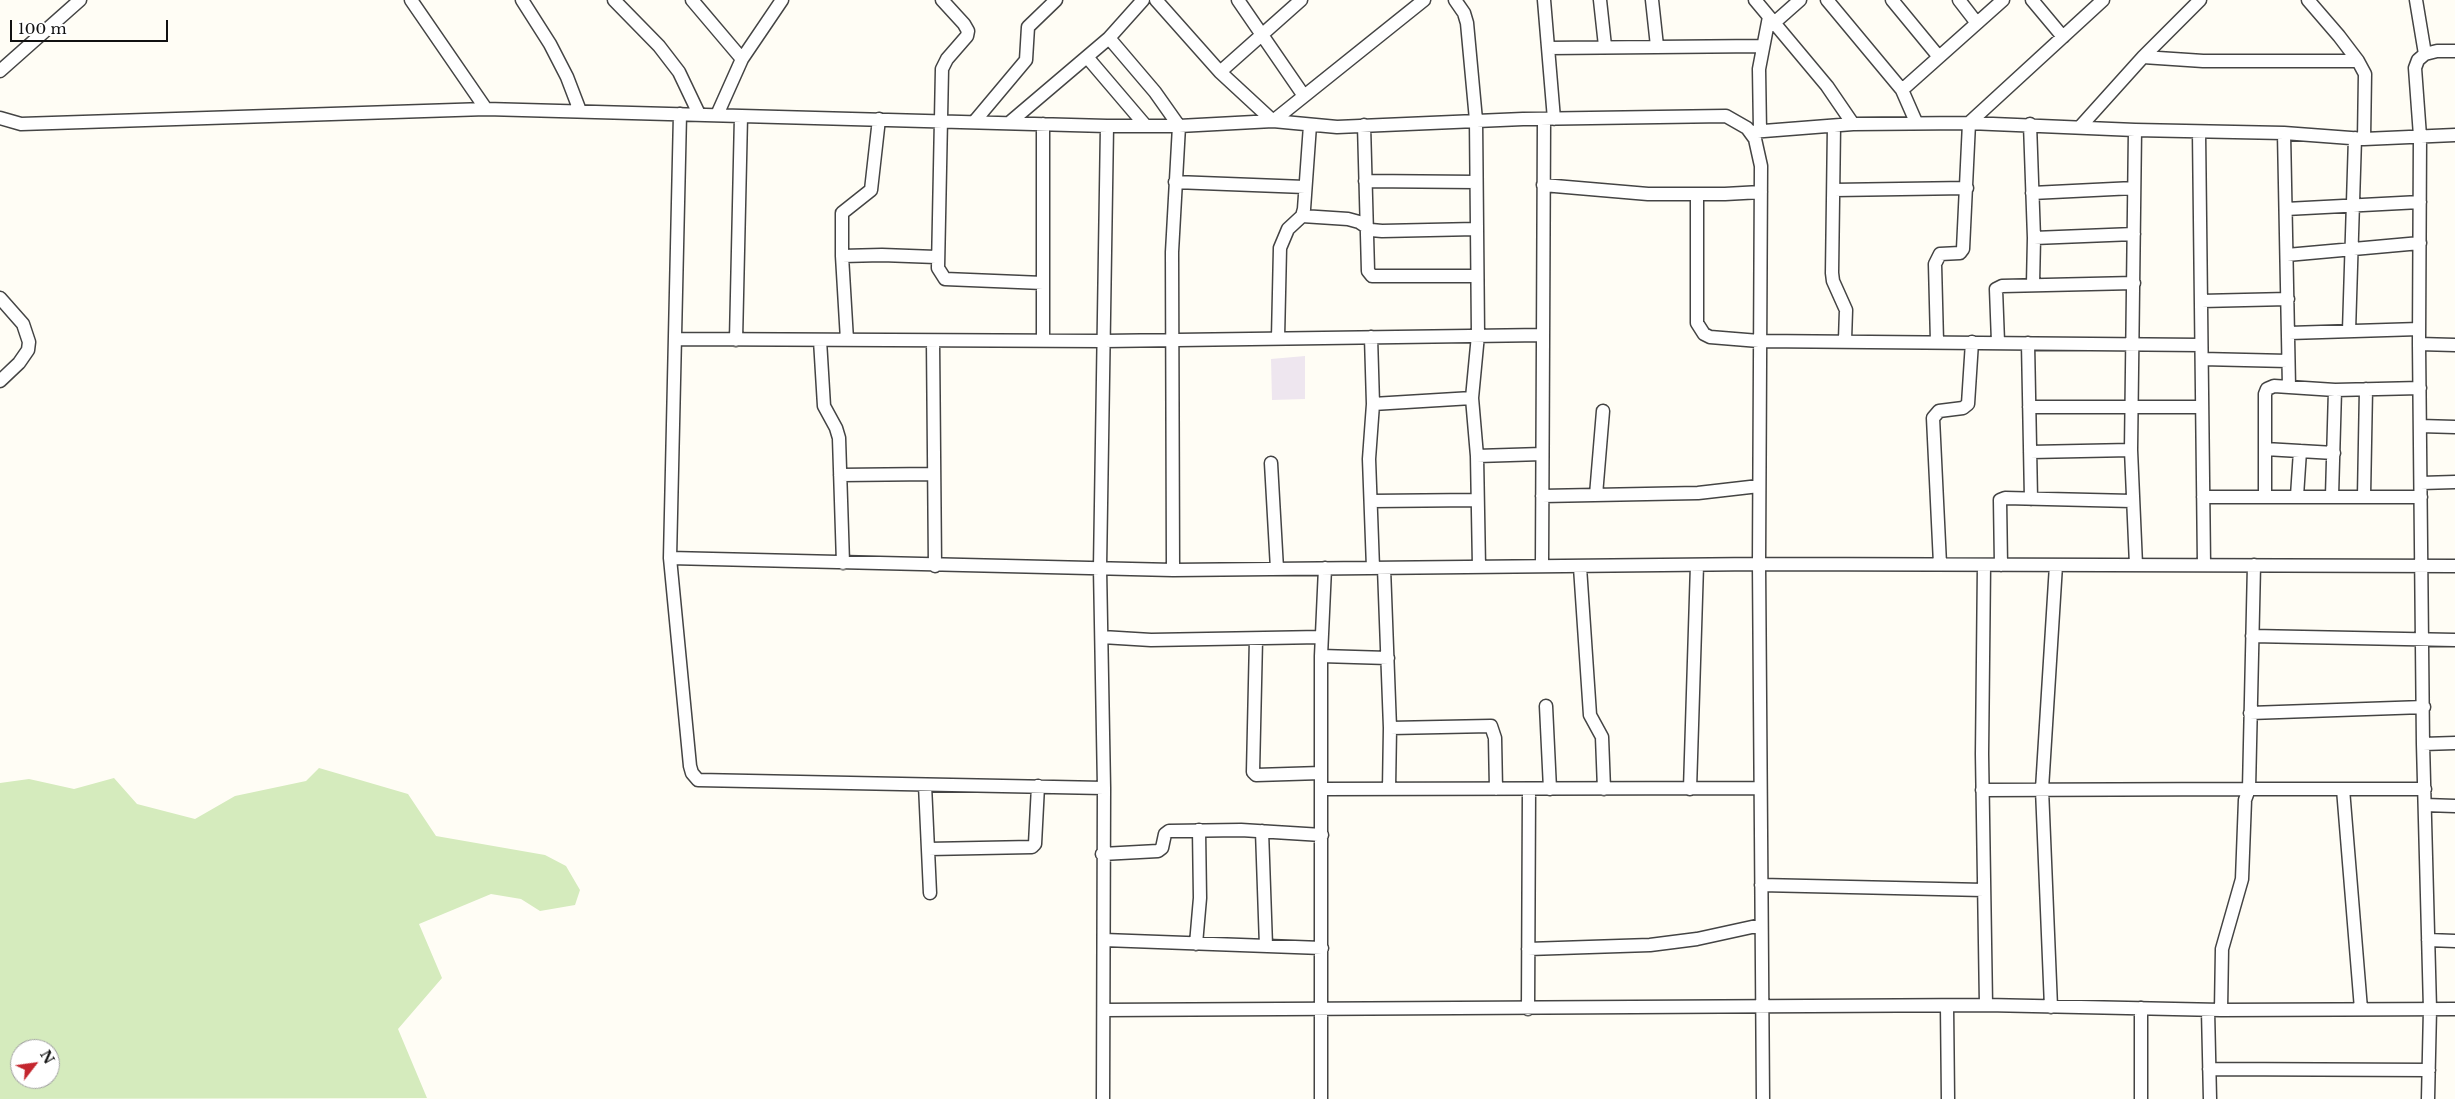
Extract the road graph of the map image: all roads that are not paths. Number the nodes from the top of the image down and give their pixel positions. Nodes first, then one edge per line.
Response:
1 (80, 0) edge
2 (411, 0) edge
3 (522, 0) edge
4 (614, 0) edge
5 (692, 0) edge
6 (942, 0) edge
7 (1056, 0) edge
8 (1143, 0) edge
9 (1156, 0) edge
10 (1238, 0) edge
11 (1301, 0) edge
12 (1424, 0) edge
13 (1455, 0) edge
14 (1544, 0) edge
15 (1600, 0) edge
16 (1652, 0) edge
17 (1755, 0) edge
18 (1800, 0) edge
19 (1827, 0) edge
20 (1892, 0) edge
21 (1959, 0) edge
22 (2002, 0) edge
23 (2032, 0) edge
24 (2103, 0) edge
25 (2200, 0) edge
26 (2308, 0) edge
27 (2416, 0) edge
28 (778, 1) edge
29 (1771, 20) junction
30 (1976, 22) junction
31 (1262, 34) junction
32 (2063, 37) junction
33 (1109, 38) junction
34 (1605, 46) junction
35 (1657, 46) junction
36 (1763, 46) junction
37 (1548, 48) junction
38 (2455, 51) edge
39 (2425, 54) junction
40 (1087, 57) junction
41 (1939, 57) junction
42 (2143, 57) junction
43 (742, 58) junction
44 (2358, 61) junction
45 (0, 71) edge
46 (1220, 72) junction
47 (1902, 90) junction
48 (1304, 96) junction
49 (486, 109) junction
50 (580, 111) junction
51 (680, 114) junction
52 (699, 114) junction
53 (717, 115) junction
54 (741, 116) junction
55 (0, 118) edge
56 (1549, 119) junction
57 (879, 120) junction
58 (1476, 120) junction
59 (940, 121) junction
60 (1273, 121) junction
61 (974, 122) junction
62 (1916, 122) junction
63 (1009, 123) junction
64 (1969, 123) junction
65 (1043, 124) junction
66 (1853, 124) junction
67 (2030, 124) junction
68 (1145, 125) junction
69 (1310, 125) junction
70 (1364, 125) junction
71 (1107, 126) junction
72 (1179, 126) junction
73 (1834, 126) junction
74 (2080, 127) junction
75 (2135, 130) junction
76 (1756, 132) junction
77 (2199, 132) junction
78 (2284, 133) junction
79 (2455, 135) edge
80 (2420, 136) junction
81 (2360, 139) junction
82 (1365, 181) junction
83 (1176, 182) junction
84 (1476, 182) junction
85 (1543, 185) junction
86 (1305, 187) junction
87 (1967, 188) junction
88 (2134, 188) junction
89 (1834, 190) junction
90 (1761, 192) junction
91 (2032, 193) junction
92 (1697, 194) junction
93 (2420, 202) junction
94 (2354, 205) junction
95 (2286, 209) junction
96 (1302, 216) junction
97 (1366, 227) junction
98 (1476, 228) junction
99 (2134, 234) junction
100 (2034, 238) junction
101 (2420, 243) junction
102 (2351, 249) junction
103 (2287, 254) junction
104 (842, 256) junction
105 (936, 257) junction
106 (1476, 276) junction
107 (1043, 283) junction
108 (2134, 283) junction
109 (2033, 284) junction
110 (0, 298) edge
111 (2288, 299) junction
112 (2201, 301) junction
113 (2419, 329) junction
114 (2348, 331) junction
115 (2289, 333) junction
116 (1543, 334) junction
117 (1478, 335) junction
118 (1371, 337) junction
119 (1278, 338) junction
120 (675, 339) junction
121 (736, 340) junction
122 (820, 340) junction
123 (847, 340) junction
124 (1171, 340) junction
125 (1845, 340) junction
126 (933, 341) junction
127 (1043, 341) junction
128 (1104, 341) junction
129 (1759, 341) junction
130 (1937, 342) junction
131 (1972, 342) junction
132 (1998, 342) junction
133 (2028, 343) junction
134 (2133, 344) junction
135 (2419, 344) junction
136 (2455, 344) edge
137 (2202, 345) junction
138 (2202, 359) junction
139 (2288, 361) junction
140 (0, 381) edge
141 (2289, 387) junction
142 (2420, 388) junction
143 (2366, 389) junction
144 (2335, 390) junction
145 (1472, 398) junction
146 (1374, 404) junction
147 (2029, 406) junction
148 (2132, 406) junction
149 (2202, 407) junction
150 (1604, 410) dead end
151 (2420, 426) junction
152 (2455, 427) edge
153 (2265, 449) junction
154 (2131, 450) junction
155 (2300, 451) junction
156 (2030, 452) junction
157 (2334, 453) junction
158 (1542, 454) junction
159 (1477, 456) junction
160 (1271, 463) dead end
161 (933, 474) junction
162 (840, 475) junction
163 (2455, 482) edge
164 (2421, 483) junction
165 (1759, 486) junction
166 (1596, 495) junction
167 (1542, 496) junction
168 (2265, 496) junction
169 (2297, 496) junction
170 (2332, 496) junction
171 (2364, 496) junction
172 (2203, 497) junction
173 (2421, 497) junction
174 (2031, 498) junction
175 (1477, 500) junction
176 (1371, 501) junction
177 (2132, 501) junction
178 (670, 558) junction
179 (843, 563) junction
180 (1759, 564) junction
181 (1940, 564) junction
182 (2000, 564) junction
183 (1697, 565) junction
184 (1984, 565) junction
185 (2056, 565) junction
186 (2136, 565) junction
187 (2204, 565) junction
188 (2254, 565) junction
189 (934, 566) junction
190 (1542, 566) junction
191 (2422, 566) junction
192 (2455, 566) edge
193 (1479, 567) junction
194 (1580, 567) junction
195 (1100, 568) junction
196 (1325, 568) junction
197 (1379, 568) junction
198 (1276, 569) junction
199 (1173, 570) junction
200 (2252, 636) junction
201 (1102, 637) junction
202 (1321, 638) junction
203 (1256, 639) junction
204 (2423, 640) junction
205 (2455, 640) edge
206 (1321, 656) junction
207 (1388, 658) junction
208 (1546, 706) dead end
209 (2424, 707) junction
210 (2250, 714) junction
211 (1390, 728) junction
212 (2455, 743) edge
213 (2423, 744) junction
214 (1321, 773) junction
215 (926, 785) junction
216 (1038, 786) junction
217 (1104, 788) junction
218 (1760, 788) junction
219 (1321, 789) junction
220 (1389, 789) junction
221 (1496, 789) junction
222 (1529, 789) junction
223 (1550, 789) junction
224 (1604, 789) junction
225 (1690, 789) junction
226 (2042, 789) junction
227 (2249, 789) junction
228 (2343, 789) junction
229 (2424, 789) junction
230 (1982, 790) junction
231 (2425, 805) junction
232 (2455, 806) edge
233 (1199, 830) junction
234 (1262, 831) junction
235 (1322, 835) junction
236 (928, 849) junction
237 (1102, 854) junction
238 (1761, 885) junction
239 (1984, 890) junction
240 (930, 893) dead end
241 (1761, 924) junction
242 (1104, 940) junction
243 (2428, 940) junction
244 (2455, 940) edge
245 (1196, 944) junction
246 (1266, 946) junction
247 (1322, 948) junction
248 (1528, 949) junction
249 (1986, 1005) junction
250 (1946, 1006) junction
251 (1762, 1007) junction
252 (2051, 1007) junction
253 (2141, 1008) junction
254 (1528, 1009) junction
255 (2361, 1009) junction
256 (2430, 1009) junction
257 (2455, 1009) edge
258 (1104, 1010) junction
259 (1322, 1010) junction
260 (2208, 1010) junction
261 (2221, 1010) junction
262 (2209, 1069) junction
263 (2429, 1070) junction
264 (1103, 1099) edge
265 (1321, 1099) edge
266 (1762, 1099) edge
267 (1948, 1099) edge
268 (2141, 1099) edge
269 (2210, 1099) edge
270 (2428, 1099) edge

1 - 45 street
2 - 49 street
3 - 50 street
4 - 52 street
5 - 43 street
6 - 59 street
7 - 61 street
8 - 33 street
9 - 46 street
10 - 31 street
11 - 31 street
12 - 48 street
13 - 58 street
14 - 37 street
15 - 34 street
16 - 35 street
17 - 29 street
18 - 29 street
19 - 47 street
20 - 41 street
21 - 30 street
22 - 30 street
23 - 32 street
24 - 32 street
25 - 42 street
26 - 44 street
27 - 39 street
28 - 43 street
29 - 36 street
29 - 66 street
30 - 41 street
31 - 46 street
31 - 48 street
32 - 64 street
33 - 40 street
33 - 72 street
34 - 35 street
34 - 37 street
35 - 36 street
36 - 76 street
37 - 56 street
38 - 39 street
39 - 80 street
40 - 63 street
40 - 68 street
41 - 47 street
42 - 44 street
42 - 74 street
43 - 53 street
44 - 81 street
46 - 60 street
47 - 62 street
48 - 60 street
49 - 50 street
49 - 55 street
50 - 51 street
51 - 52 street
51 - 120 street
52 - 53 street
53 - 54 street
54 - 57 street
54 - 121 street
56 - 58 street
56 - 76 street
56 - 85 street
57 - 59 street
57 - 104 street
58 - 70 street
58 - 84 street
59 - 61 street
59 - 105 street
60 - 69 street
60 - 72 street
61 - 63 street
62 - 64 street
62 - 66 street
63 - 65 street
64 - 67 street
64 - 87 street
65 - 71 street
65 - 107 street
66 - 73 street
67 - 74 street
67 - 91 street
68 - 71 street
68 - 72 street
69 - 70 street
69 - 86 street
70 - 82 street
71 - 128 street
72 - 83 street
73 - 76 street
73 - 89 street
74 - 75 street
75 - 77 street
75 - 88 street
76 - 90 street
77 - 78 street
77 - 112 street
78 - 81 street
78 - 95 street
79 - 80 street
80 - 81 street
80 - 93 street
81 - 94 street
82 - 84 street
82 - 97 street
83 - 86 street
83 - 124 street
84 - 98 street
85 - 92 street
85 - 116 street
86 - 96 street
87 - 89 street
87 - 130 street
88 - 91 street
88 - 99 street
89 - 125 street
90 - 92 street
90 - 129 street
91 - 100 street
92 - 129 street
93 - 94 street
93 - 101 street
94 - 95 street
94 - 102 street
95 - 103 street
96 - 97 street
96 - 119 street
97 - 98 street
97 - 106 street
98 - 106 street
99 - 100 street
99 - 108 street
100 - 109 street
101 - 102 street
101 - 113 street
102 - 103 street
102 - 114 street
103 - 111 street
104 - 105 street
104 - 123 street
105 - 107 street
106 - 117 street
107 - 127 street
108 - 109 street
108 - 134 street
109 - 132 street
110 - 140 street
111 - 112 street
111 - 115 street
112 - 137 street
113 - 114 street
113 - 135 street
114 - 115 street
115 - 139 street
116 - 117 street
116 - 158 street
117 - 118 street
117 - 145 street
118 - 119 street
118 - 146 street
119 - 124 street
120 - 121 street
120 - 178 street
121 - 122 street
122 - 123 street
122 - 162 street
123 - 126 street
124 - 128 street
124 - 199 street
125 - 129 street
125 - 130 street
126 - 127 street
126 - 161 street
127 - 128 street
128 - 195 street
129 - 165 street
130 - 131 street
131 - 132 street
131 - 181 street
132 - 133 street
133 - 134 street
133 - 147 street
134 - 137 street
134 - 148 street
135 - 136 street
135 - 142 street
137 - 138 street
138 - 139 street
138 - 149 street
139 - 141 street
141 - 144 street
141 - 153 street
142 - 143 street
142 - 151 street
143 - 144 street
143 - 171 street
144 - 157 street
145 - 146 street
145 - 159 street
146 - 176 street
147 - 148 street
147 - 156 street
148 - 149 street
148 - 154 street
149 - 172 street
150 - 166 street
151 - 152 street
151 - 164 street
153 - 155 street
153 - 168 street
154 - 156 street
154 - 177 street
155 - 157 street
155 - 169 street
156 - 174 street
157 - 170 street
158 - 159 street
158 - 167 street
159 - 175 street
160 - 198 street
161 - 162 street
161 - 189 street
162 - 179 street
163 - 164 street
164 - 173 street
165 - 166 street
165 - 180 street
166 - 167 street
167 - 190 street
168 - 169 street
168 - 172 street
169 - 170 street
170 - 171 street
171 - 173 street
172 - 187 street
173 - 191 street
174 - 177 street
174 - 182 street
175 - 176 street
175 - 193 street
176 - 197 street
177 - 186 street
178 - 179 street
178 - 215 street
179 - 189 street
180 - 181 street
180 - 183 street
180 - 218 street
181 - 184 street
182 - 184 street
182 - 185 street
183 - 194 street
183 - 225 street
184 - 230 street
185 - 186 street
185 - 226 street
186 - 187 street
187 - 188 street
188 - 191 street
188 - 200 street
189 - 195 street
190 - 193 street
190 - 194 street
191 - 192 street
191 - 204 street
193 - 197 street
194 - 224 street
195 - 199 street
195 - 201 street
196 - 197 street
196 - 198 street
196 - 202 street
197 - 207 street
198 - 199 street
200 - 204 street
200 - 210 street
201 - 203 street
201 - 217 street
202 - 203 street
202 - 206 street
203 - 214 street
204 - 205 street
204 - 209 street
206 - 207 street
206 - 214 street
207 - 211 street
208 - 223 street
209 - 210 street
209 - 213 street
210 - 227 street
211 - 220 street
211 - 221 street
212 - 213 street
213 - 229 street
214 - 219 street
215 - 216 street
215 - 236 street
216 - 217 street
216 - 236 street
217 - 237 street
218 - 225 street
218 - 238 street
219 - 220 street
219 - 235 street
220 - 221 street
221 - 222 street
222 - 223 street
222 - 248 street
223 - 224 street
224 - 225 street
226 - 227 street
226 - 230 street
226 - 252 street
227 - 228 street
227 - 261 street
228 - 229 street
228 - 255 street
229 - 231 street
230 - 239 street
231 - 232 street
231 - 243 street
233 - 234 street
233 - 237 street
233 - 245 street
234 - 235 street
234 - 246 street
235 - 247 street
236 - 240 street
237 - 242 street
238 - 239 street
238 - 241 street
239 - 249 street
241 - 248 street
241 - 251 street
242 - 245 street
242 - 258 street
243 - 244 street
243 - 256 street
245 - 246 street
246 - 247 street
247 - 259 street
248 - 254 street
249 - 250 street
249 - 252 street
250 - 251 street
250 - 267 street
251 - 254 street
251 - 266 street
252 - 253 street
253 - 260 street
253 - 268 street
254 - 259 street
255 - 256 street
255 - 261 street
256 - 257 street
256 - 263 street
258 - 259 street
258 - 264 street
259 - 265 street
260 - 261 street
260 - 262 street
262 - 263 street
262 - 269 street
263 - 270 street

